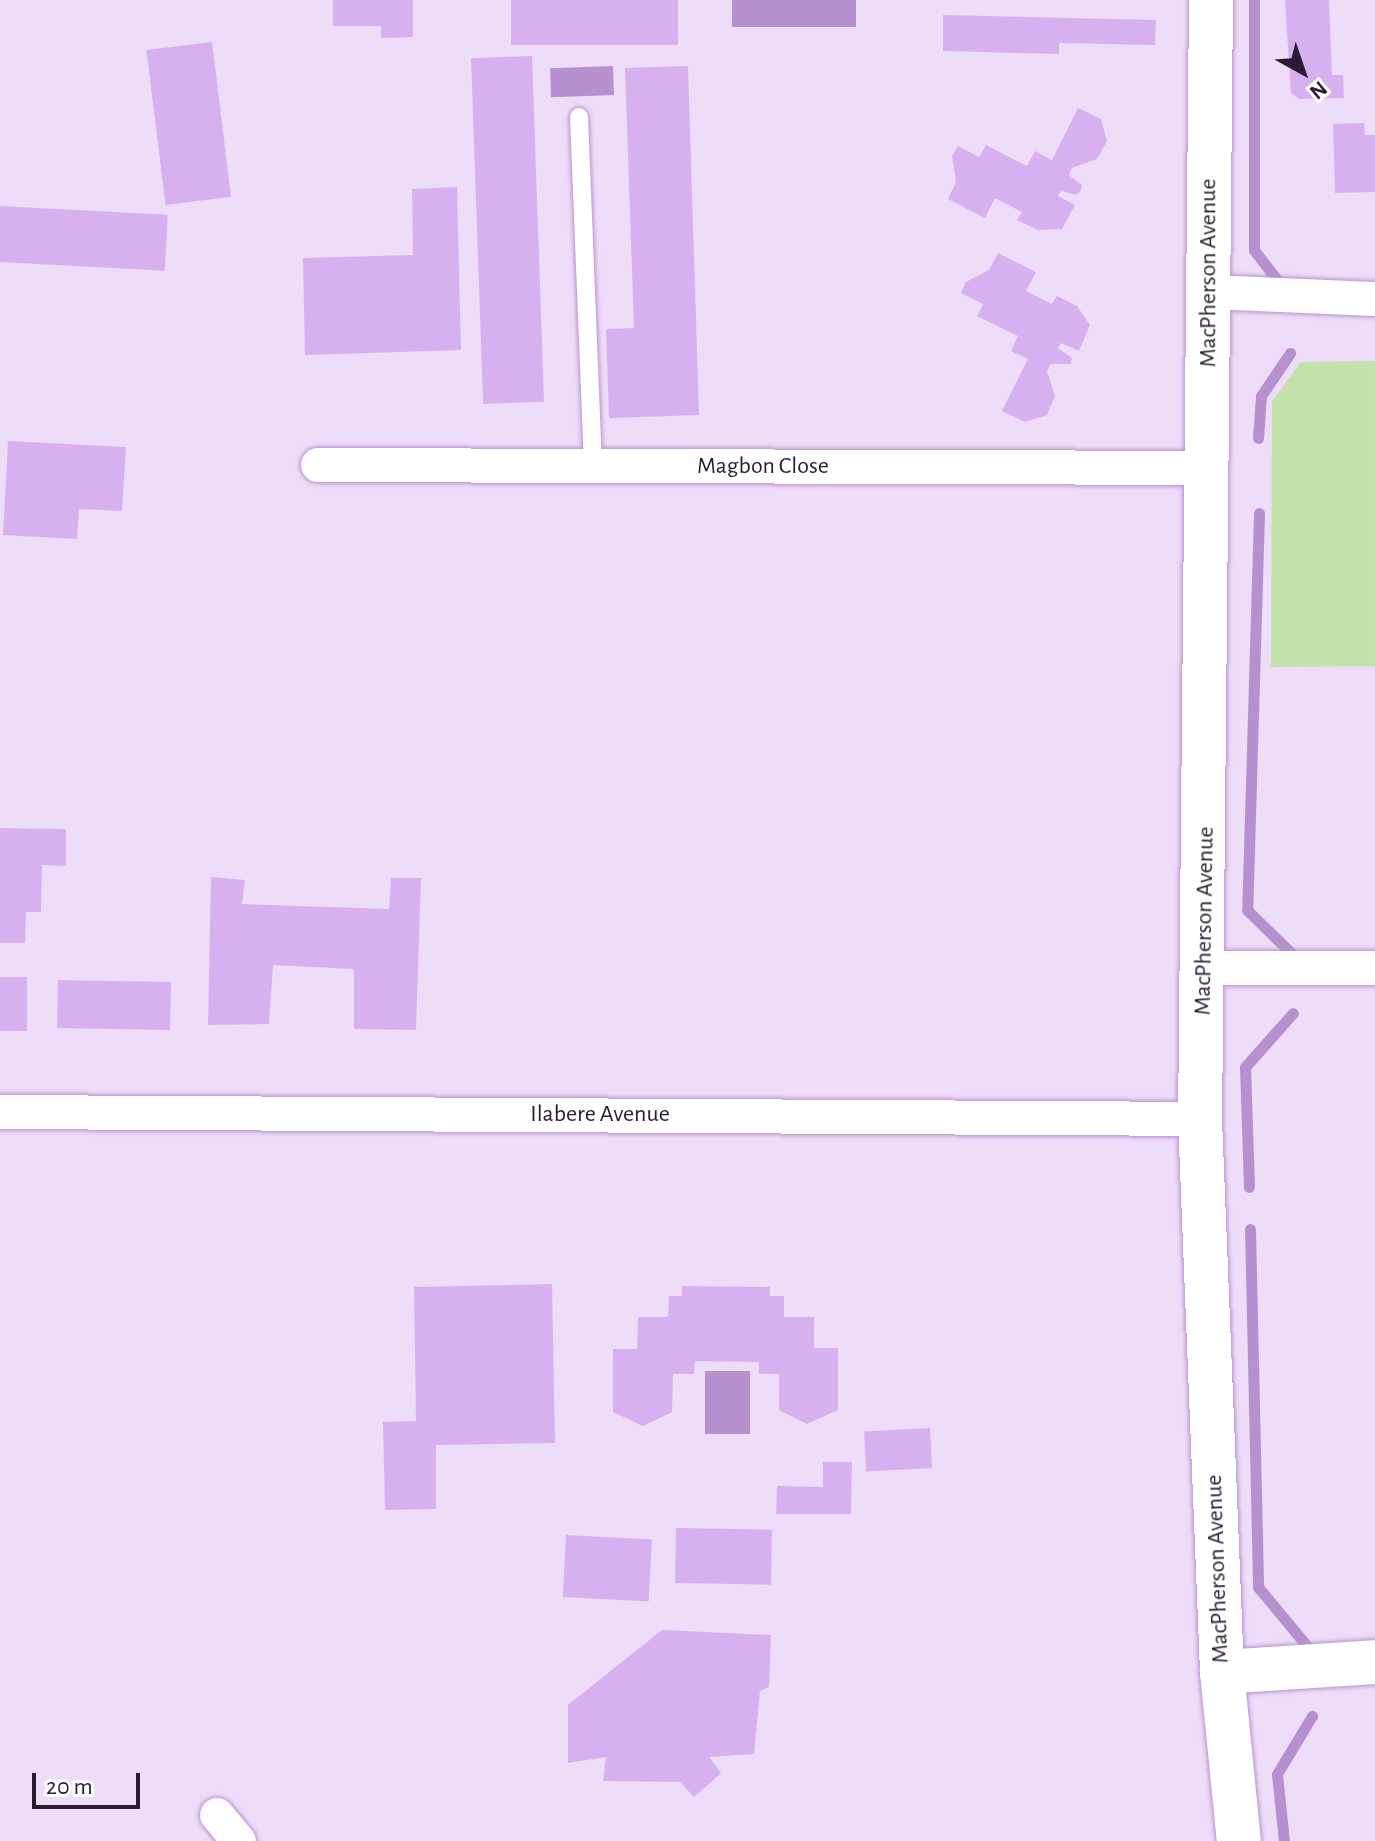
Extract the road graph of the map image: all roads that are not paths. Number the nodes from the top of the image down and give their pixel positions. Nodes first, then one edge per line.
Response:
1 (1211, 0) edge
2 (579, 117) dead end
3 (1209, 292) junction
4 (1375, 299) edge
5 (318, 465) dead end
6 (593, 466) junction
7 (1208, 468) junction
8 (1205, 968) junction
9 (1375, 968) edge
10 (0, 1112) edge
11 (1200, 1119) junction
12 (1375, 1662) edge
13 (1222, 1672) junction
14 (217, 1815) dead end
15 (239, 1841) edge
16 (1239, 1841) edge

1 - 3 street, MacPherson Avenue
2 - 6 lane
3 - 4 street
3 - 7 street, MacPherson Avenue
5 - 6 street, Magbon Close
6 - 7 street, Magbon Close
7 - 8 street, MacPherson Avenue
8 - 9 street
8 - 11 street, MacPherson Avenue
10 - 11 street, Ilabere Avenue
11 - 13 street, MacPherson Avenue
12 - 13 street
13 - 16 street, MacPherson Avenue
14 - 15 street

